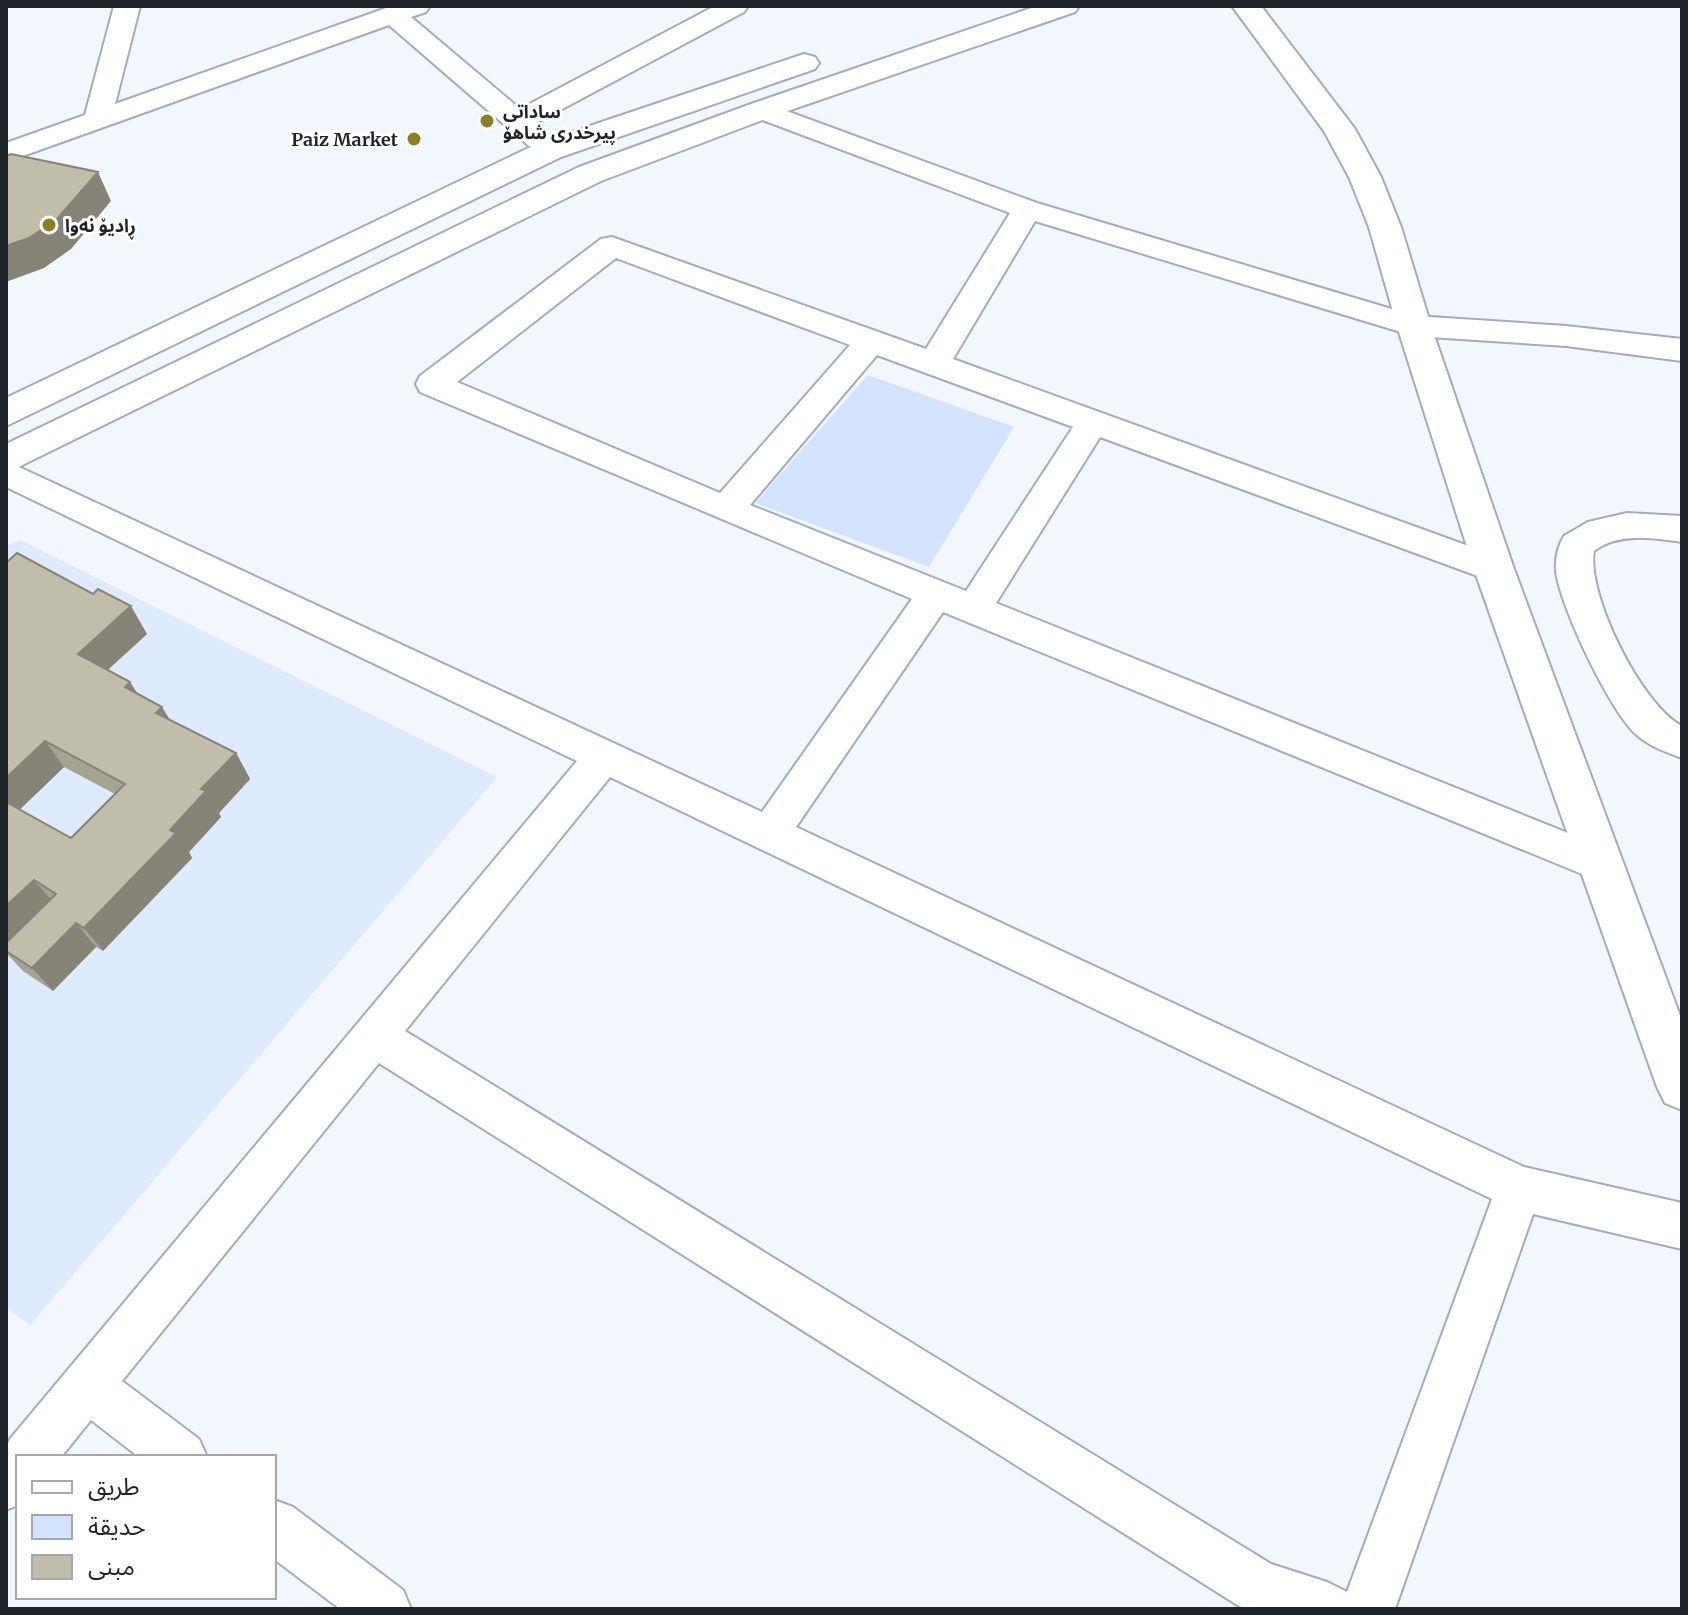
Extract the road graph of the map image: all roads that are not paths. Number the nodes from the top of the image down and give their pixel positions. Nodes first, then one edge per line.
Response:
1 (127, 6) edge
2 (735, 6) edge
3 (972, 6) edge
4 (1065, 6) edge
5 (1246, 6) edge
6 (405, 10) edge
7 (912, 27) dead end
8 (837, 52) dead end
9 (762, 110) junction
10 (519, 121) junction
11 (97, 122) junction
12 (550, 150) junction
13 (6, 153) edge
14 (1027, 209) junction
15 (1414, 326) junction
16 (869, 343) junction
17 (1682, 350) edge
18 (933, 365) junction
19 (6, 413) edge
20 (1092, 424) junction
21 (6, 460) edge
22 (6, 473) edge
23 (726, 509) junction
24 (1682, 529) edge
25 (1494, 569) junction
26 (936, 594) junction
27 (973, 610) junction
28 (1682, 742) edge
29 (605, 755) junction
30 (770, 833) junction
31 (1601, 864) junction
32 (374, 1036) junction
33 (1682, 1087) edge
34 (1519, 1188) junction
35 (1682, 1226) edge
36 (87, 1386) junction
37 (30, 1455) edge
38 (178, 1455) edge
39 (276, 1528) edge
40 (384, 1609) edge
41 (1327, 1609) edge
42 (1368, 1609) edge

1 - 11 street
2 - 10 street
3 - 7 street
4 - 9 street
5 - 15 street
6 - 10 street
6 - 11 street
8 - 12 street
9 - 14 street
9 - 21 street
10 - 12 street
11 - 13 street
12 - 19 street
14 - 15 street
14 - 18 street
15 - 17 street
15 - 25 street
16 - 18 street
16 - 23 street
16 - 23 street
18 - 20 street
20 - 25 street
20 - 27 street
22 - 29 street
23 - 26 street
24 - 28 street
25 - 31 street
26 - 27 street
26 - 30 street
27 - 31 street
29 - 30 street
29 - 32 street
30 - 34 street
31 - 33 street
32 - 36 street
32 - 41 street
34 - 35 street
34 - 42 street
36 - 37 street
36 - 38 street
39 - 40 street

